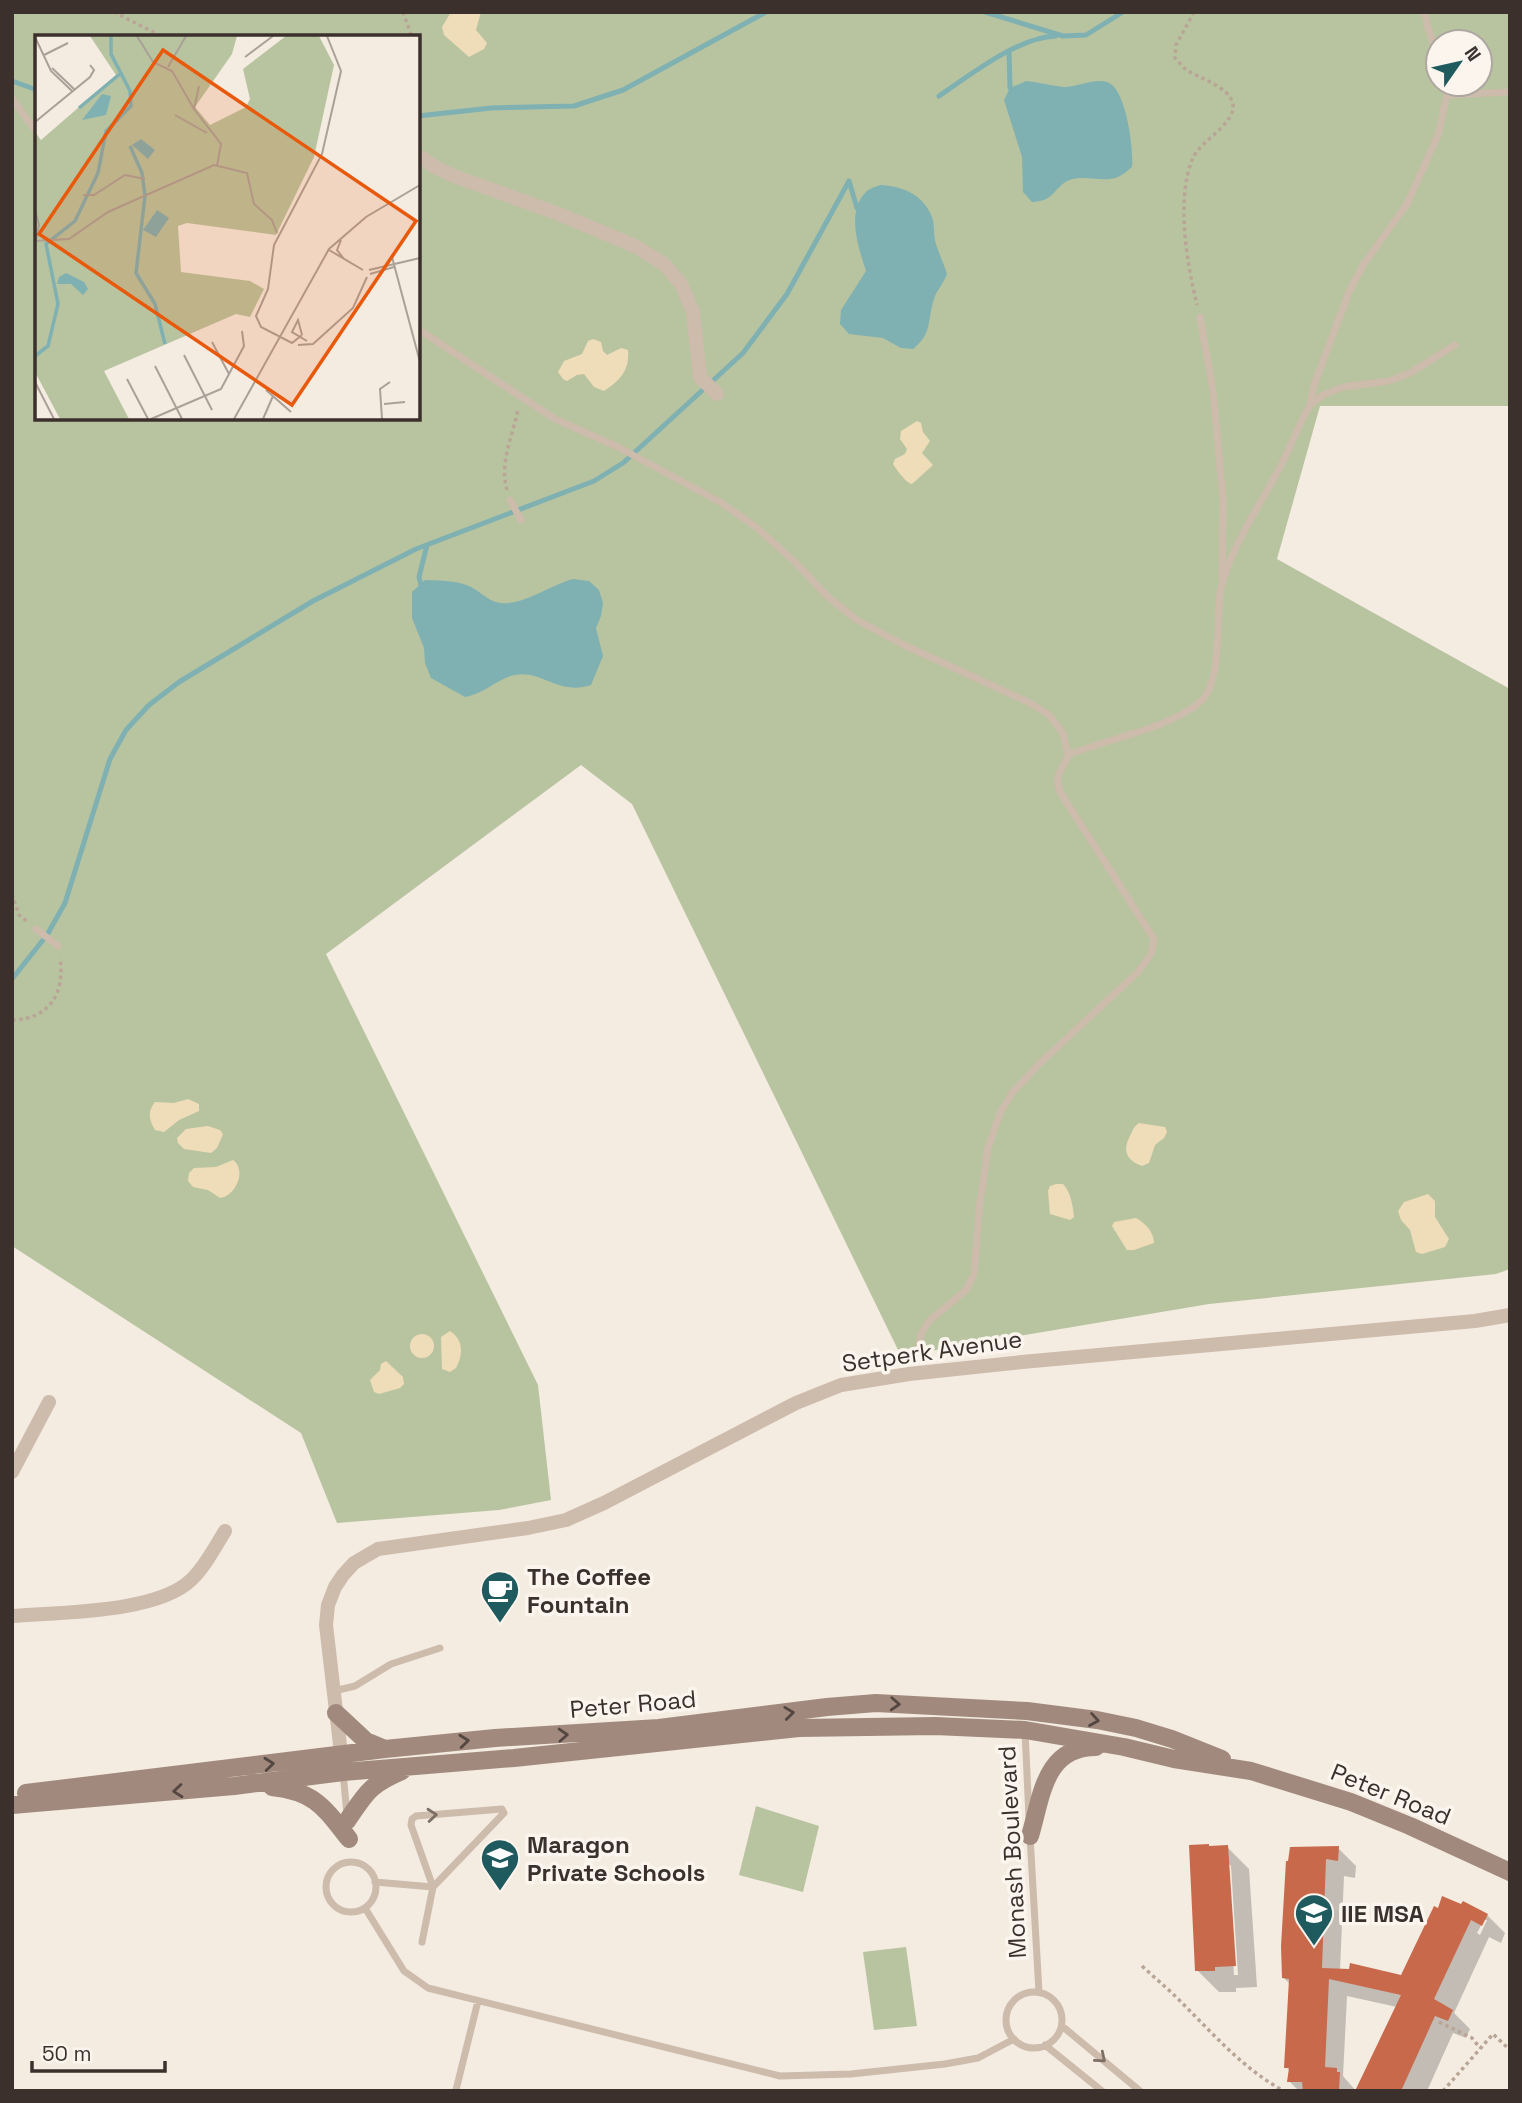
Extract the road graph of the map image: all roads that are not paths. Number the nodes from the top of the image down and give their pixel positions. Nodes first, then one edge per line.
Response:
1 (12, 98) edge
2 (1447, 98) edge
3 (35, 130) edge
4 (420, 156) edge
5 (1200, 317) road end
6 (420, 330) edge
7 (1455, 345) dead end
8 (717, 394) dead end
9 (1310, 405) junction
10 (510, 500) dead end
11 (521, 520) dead end
12 (1222, 587) junction
13 (1068, 755) junction
14 (36, 929) dead end
15 (57, 945) road end
16 (1510, 1315) edge
17 (918, 1353) dead end
18 (49, 1402) dead end
19 (12, 1472) edge
20 (225, 1531) dead end
21 (12, 1616) edge
22 (440, 1648) dead end
23 (334, 1692) junction
24 (1027, 1711) junction
25 (336, 1713) junction
26 (1025, 1730) junction
27 (1124, 1747) junction
28 (385, 1749) junction
29 (342, 1764) junction
30 (411, 1767) junction
31 (1251, 1771) junction
32 (246, 1784) junction
33 (12, 1794) edge
34 (12, 1805) edge
35 (348, 1830) junction
36 (1030, 1836) junction
37 (351, 1861) junction
38 (1510, 1872) edge
39 (375, 1882) junction
40 (433, 1887) junction
41 (365, 1908) junction
42 (422, 1942) dead end
43 (1039, 1992) junction
44 (478, 2001) junction
45 (1062, 2026) junction
46 (1014, 2039) junction
47 (1045, 2045) junction
48 (456, 2090) edge
49 (1102, 2091) edge
50 (1140, 2091) edge

1 - 3 lane
2 - 9 lane
4 - 8 street
5 - 12 lane
6 - 13 lane
7 - 9 lane
9 - 12 lane
10 - 11 lane
12 - 13 lane
13 - 17 lane
14 - 15 lane
16 - 23 street, Setperk Avenue
18 - 19 street
20 - 21 street
22 - 23 lane
23 - 25 street
24 - 26 lane, Monash Boulevard
28 -> 24 main road, Peter Road
24 -> 31 main road, Peter Road
25 - 28 main road
25 - 29 street
26 - 27 main road, Peter Road
26 - 30 main road, Peter Road
26 - 36 lane, Monash Boulevard
27 - 31 main road, Peter Road
27 - 36 main road
28 - 29 main road, Peter Road
29 - 30 main road, Peter Road
29 - 32 main road, Peter Road
33 -> 29 main road, Peter Road
29 - 35 lane
30 - 35 main road
31 - 38 main road, Peter Road
32 -> 34 main road, Peter Road
32 - 35 main road
35 - 37 lane
36 - 43 lane, Monash Boulevard
37 - 39 lane
37 - 41 lane
39 - 40 lane
39 - 41 lane
40 -> 40 lane
40 - 42 lane
41 - 44 lane
43 - 45 lane, Monash Boulevard
43 - 46 lane, Monash Boulevard
44 - 46 lane
44 - 48 lane
45 - 47 lane
45 -> 50 lane
46 - 47 lane
47 - 49 lane

